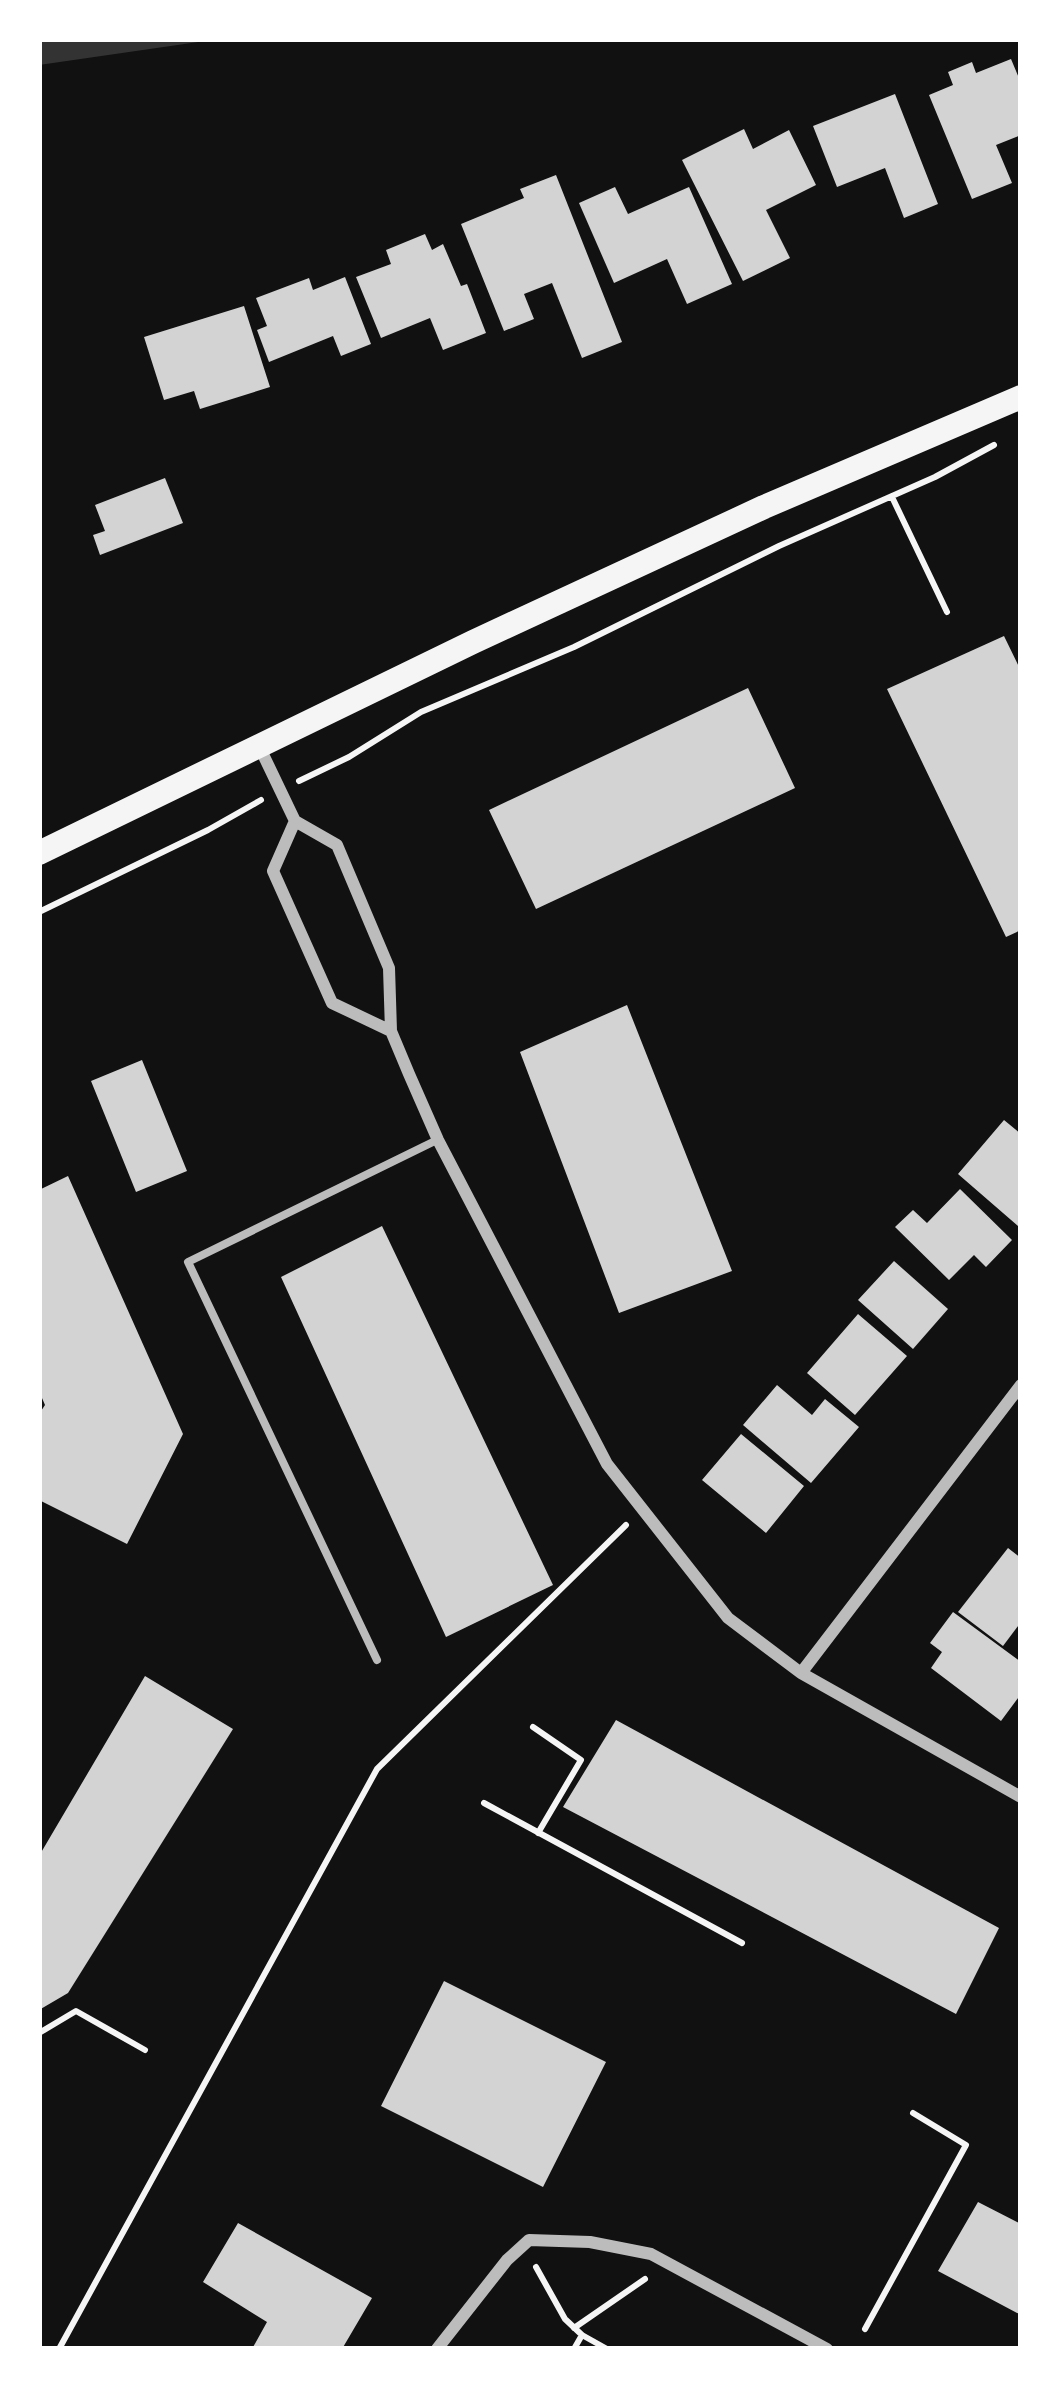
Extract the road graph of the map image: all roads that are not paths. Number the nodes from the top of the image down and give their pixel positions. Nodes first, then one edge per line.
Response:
1 (1021, 398) edge
2 (260, 748) junction
3 (295, 821) junction
4 (39, 854) edge
5 (391, 1031) junction
6 (439, 1140) junction
7 (1021, 1384) edge
8 (377, 1660) dead end
9 (801, 1673) junction
10 (1021, 1797) edge
11 (436, 2349) edge
12 (827, 2349) edge

1 - 2 main road
2 - 3 street
2 - 4 main road
3 - 5 street
3 - 5 street
5 - 6 street
6 - 8 lane
6 - 9 street
7 - 9 street
9 - 10 street
11 - 12 street

